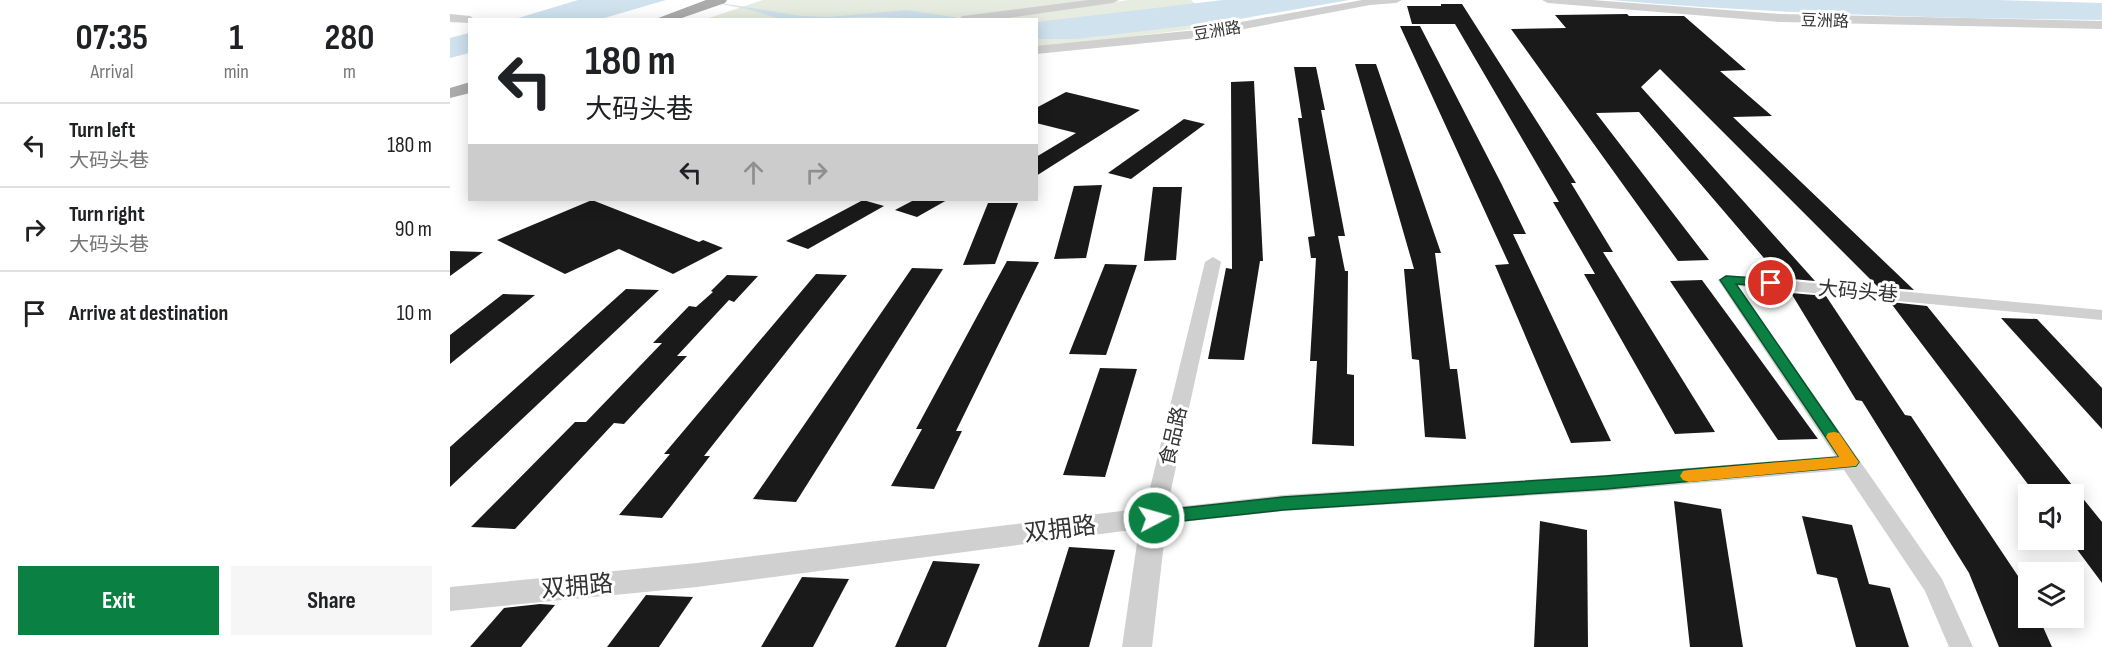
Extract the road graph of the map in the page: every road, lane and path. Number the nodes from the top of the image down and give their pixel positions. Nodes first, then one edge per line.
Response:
1 (720, 0) edge
2 (737, 0) edge
3 (1113, 0) edge
4 (1396, 0) edge
5 (1548, 0) edge
6 (450, 18) edge
7 (666, 18) edge
8 (684, 18) edge
9 (978, 18) edge
10 (468, 20) edge
11 (450, 25) edge
12 (2102, 25) edge
13 (468, 27) edge
14 (1038, 51) edge
15 (468, 81) edge
16 (450, 86) edge
17 (468, 88) edge
18 (450, 93) edge
19 (1213, 262) dead end
20 (2102, 315) edge
21 (1851, 462) junction
22 (1154, 518) junction
23 (450, 598) edge
24 (1137, 647) edge
25 (1961, 647) edge

1 - 7 main road
2 - 8 main road
3 - 9 street
4 - 14 street, 豆洲路
5 - 12 street, 豆洲路
6 - 10 street
11 - 13 street
15 - 16 main road
17 - 18 main road
19 - 22 street, 食品路
20 - 21 street, 大码头巷
21 - 22 street, 双拥路
21 - 25 street, 大码头巷
22 - 23 street, 双拥路
22 - 24 street, 食品路

